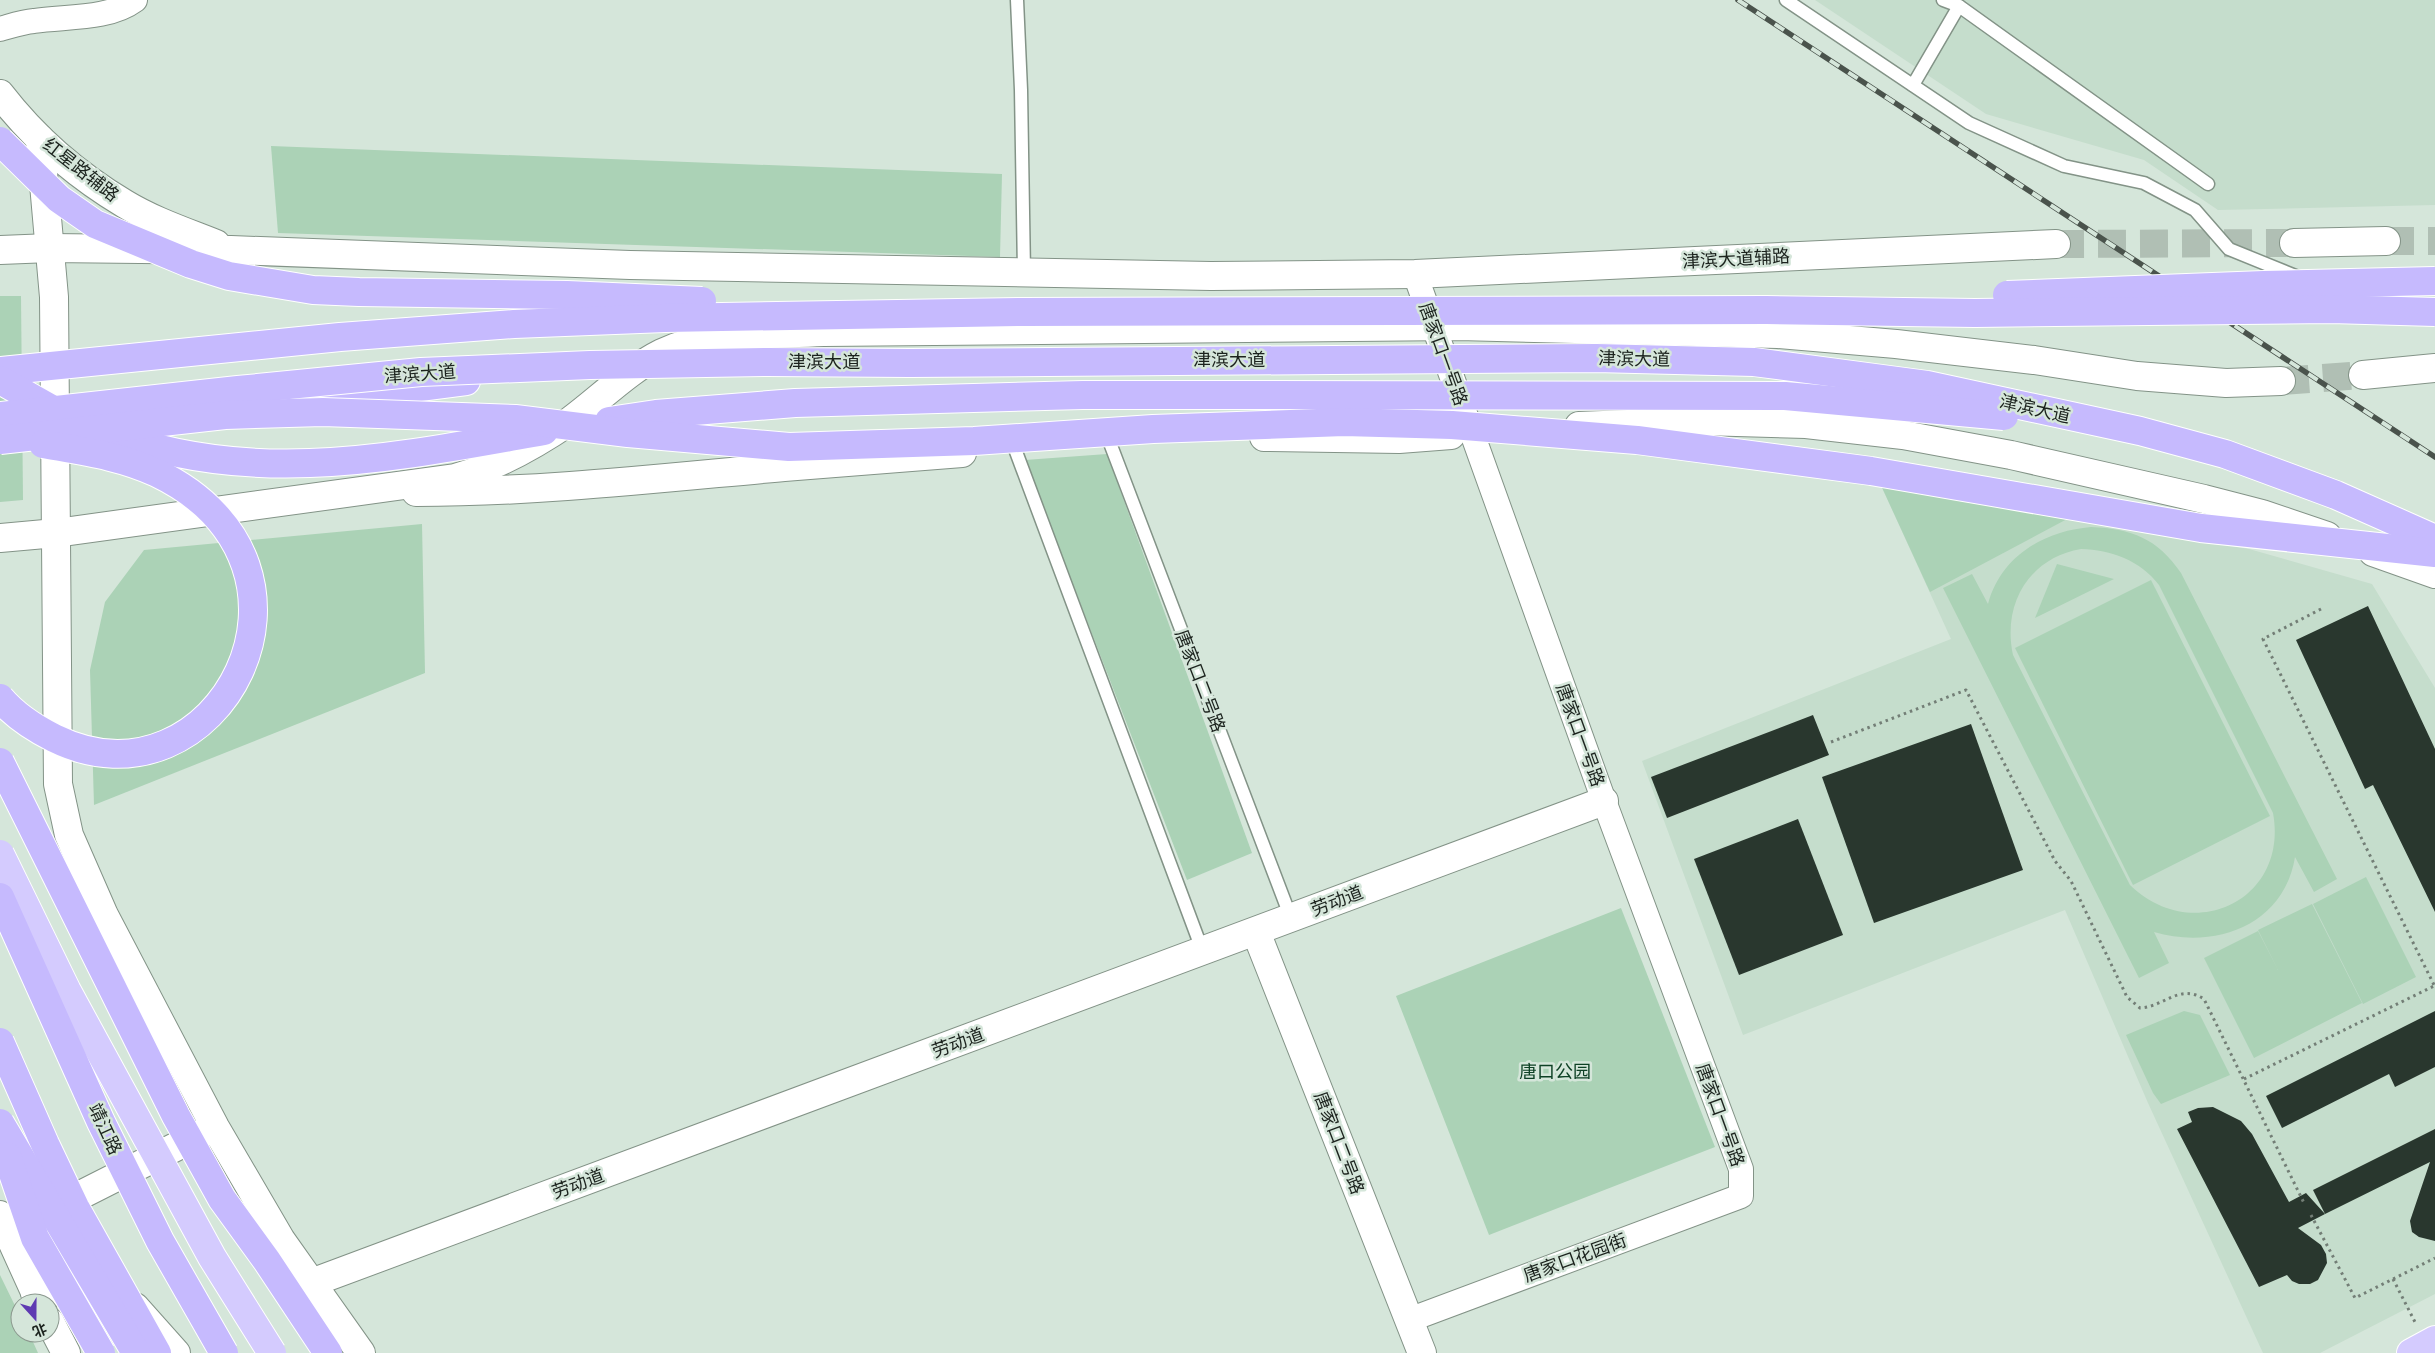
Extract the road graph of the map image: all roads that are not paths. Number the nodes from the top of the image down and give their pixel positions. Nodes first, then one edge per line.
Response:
1 (135, 0) edge
2 (1017, 0) edge
3 (1786, 0) edge
4 (1943, 0) edge
5 (1959, 6) junction
6 (0, 29) edge
7 (1913, 85) junction
8 (0, 94) edge
9 (40, 139) junction
10 (0, 140) edge
11 (2208, 184) dead end
12 (2386, 241) tunnel mouth
13 (2294, 243) tunnel mouth
14 (2056, 244) tunnel mouth
15 (50, 248) junction
16 (1, 250) edge
17 (231, 250) junction
18 (1024, 273) junction
19 (1414, 274) junction
20 (2435, 281) edge
21 (54, 296) junction
22 (1766, 310) junction
23 (1024, 312) junction
24 (2435, 312) edge
25 (1432, 326) junction
26 (590, 365) junction
27 (2435, 368) edge
28 (0, 371) edge
29 (2363, 375) tunnel mouth
30 (0, 380) edge
31 (2281, 380) tunnel mouth
32 (225, 414) junction
33 (0, 416) edge
34 (2088, 421) junction
35 (1471, 434) junction
36 (0, 442) edge
37 (1110, 443) junction
38 (1015, 449) junction
39 (352, 492) junction
40 (56, 533) junction
41 (0, 538) edge
42 (2435, 539) edge
43 (2435, 553) edge
44 (2435, 574) edge
45 (0, 698) edge
46 (0, 762) edge
47 (1604, 801) junction
48 (0, 854) edge
49 (0, 897) edge
50 (1291, 918) junction
51 (1256, 932) junction
52 (1203, 952) junction
53 (0, 1042) edge
54 (0, 1123) edge
55 (215, 1127) junction
56 (0, 1136) edge
57 (1742, 1196) joint
58 (2, 1227) edge
59 (311, 1283) junction
60 (35, 1293) edge
61 (60, 1295) edge
62 (1409, 1320) junction
63 (60, 1341) edge
64 (66, 1353) edge
65 (101, 1353) edge
66 (136, 1353) edge
67 (157, 1353) edge
68 (176, 1353) edge
69 (224, 1353) edge
70 (272, 1353) edge
71 (328, 1353) edge
72 (360, 1353) edge
73 (1422, 1353) edge

1 - 6 street
2 - 18 lane
3 - 7 lane
4 - 5 lane
5 - 7 lane
5 - 11 lane
7 - 20 lane
8 - 9 main road, 红星路辅路
9 - 15 main road
9 - 17 main road, 红星路辅路
10 - 23 highway, bridge
12 - 13 main road
14 - 19 main road, 津滨大道辅路
15 - 16 main road, 津滨大道辅路
15 - 17 main road, 津滨大道辅路
15 - 21 main road
16 - 21 main road
17 - 18 main road, 津滨大道辅路
18 - 19 main road, 津滨大道辅路
19 - 25 street, 唐家口一号路
20 - 22 highway, bridge
21 - 40 main road
22 - 23 highway, bridge
22 - 24 highway, bridge
23 - 28 highway, bridge
25 - 31 main road
25 - 35 street, 唐家口一号路
25 - 39 main road
26 - 32 highway
26 - 33 highway, 津滨大道, bridge
26 - 34 highway, 津滨大道, bridge
27 - 29 main road
30 - 34 highway, bridge
32 - 36 highway, bridge
32 - 43 highway, bridge
34 - 42 highway, 津滨大道, bridge
35 - 37 main road
35 - 44 main road
35 - 47 street, 唐家口一号路
36 - 45 highway, bridge
37 - 38 main road
37 - 50 lane, 唐家口二号路
38 - 39 main road
38 - 52 lane
39 - 40 main road
40 - 41 main road
40 - 55 main road
46 - 71 highway, bridge
47 - 50 main road, 劳动道
47 - 57 street, 唐家口一号路
48 - 70 main road, bridge
49 - 69 highway, 靖江路, bridge
50 - 51 main road, 劳动道
51 - 52 main road, 劳动道
51 - 62 main road, 唐家口二号路
52 - 59 main road, 劳动道
53 - 67 highway, bridge
54 - 66 highway, bridge
55 - 58 main road
55 - 59 main road
56 - 65 highway, bridge
57 - 62 street, 唐家口花园街
58 - 60 main road
59 - 72 main road
61 - 68 main road
62 - 73 main road, 唐家口二号路
63 - 64 main road

